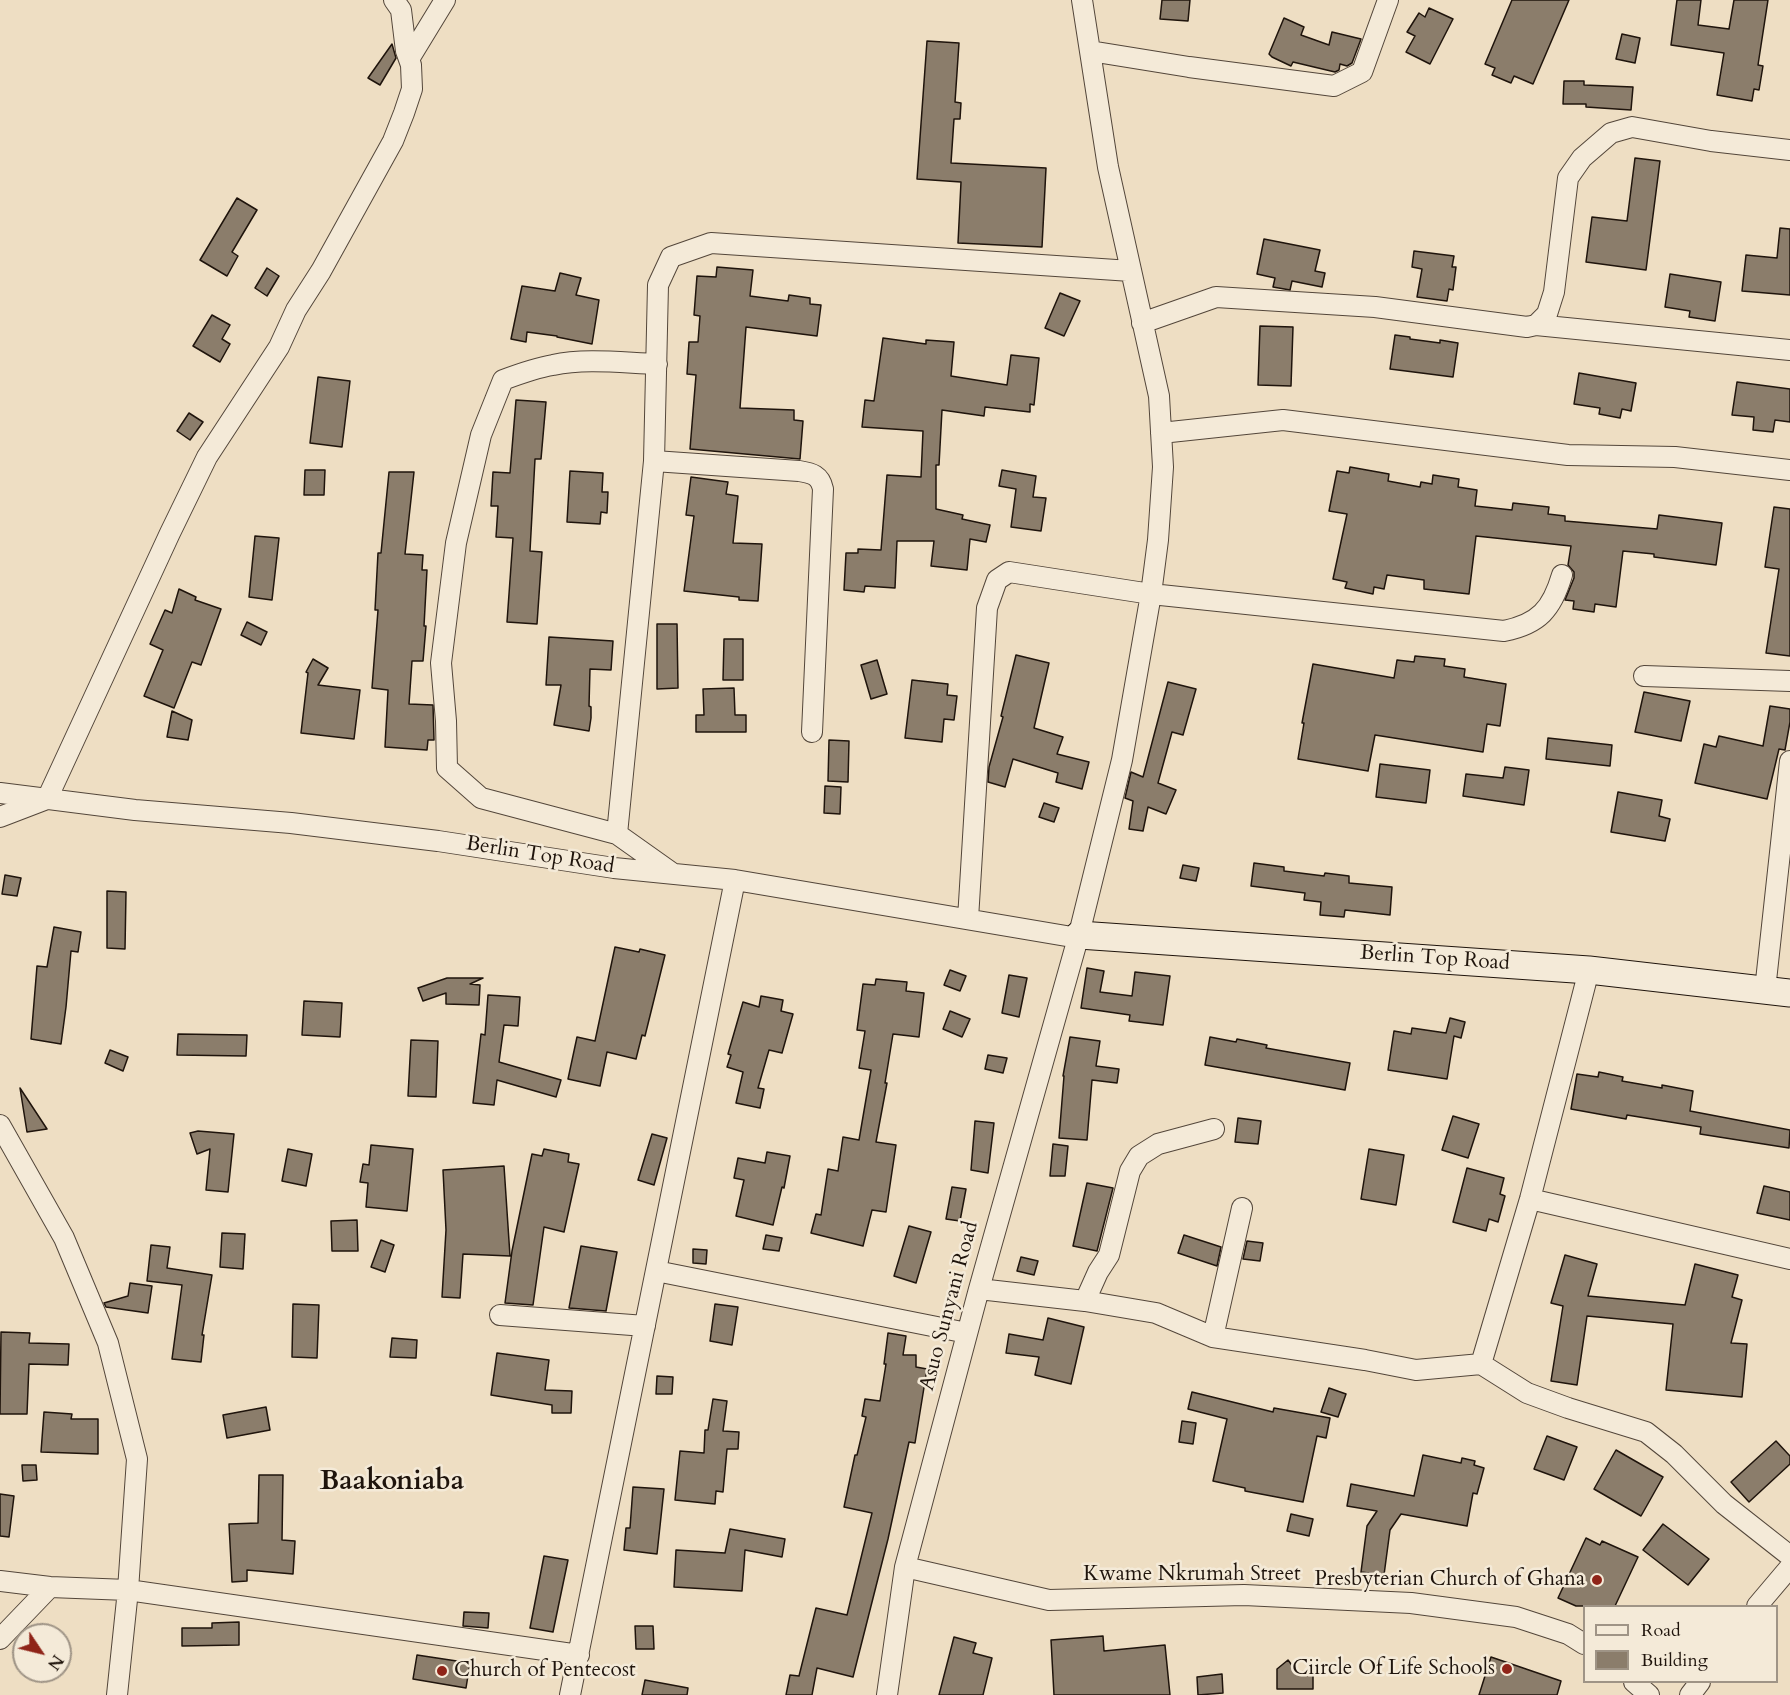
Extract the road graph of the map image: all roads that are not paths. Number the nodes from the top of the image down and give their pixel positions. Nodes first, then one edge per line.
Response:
1 (394, 0) edge
2 (445, 0) edge
3 (1082, 0) edge
4 (1388, 0) edge
5 (1090, 51) junction
6 (408, 59) junction
7 (1790, 150) edge
8 (1131, 271) junction
9 (1142, 323) junction
10 (1536, 325) junction
11 (1790, 350) edge
12 (657, 364) junction
13 (1161, 433) junction
14 (654, 461) junction
15 (1790, 470) edge
16 (1562, 575) dead end
17 (1151, 594) junction
18 (1644, 676) dead end
19 (1790, 681) edge
20 (812, 732) dead end
21 (1790, 760) edge
22 (0, 793) edge
23 (47, 799) junction
24 (0, 817) edge
25 (617, 834) junction
26 (674, 874) junction
27 (735, 880) junction
28 (968, 919) junction
29 (1078, 936) junction
30 (1589, 970) junction
31 (1777, 992) edge
32 (0, 1125) edge
33 (1214, 1129) dead end
34 (1530, 1199) junction
35 (1242, 1208) dead end
36 (1790, 1259) edge
37 (656, 1271) junction
38 (979, 1289) junction
39 (1085, 1300) junction
40 (500, 1315) dead end
41 (645, 1326) junction
42 (967, 1333) junction
43 (1213, 1337) junction
44 (1481, 1364) junction
45 (1790, 1556) edge
46 (905, 1567) junction
47 (1790, 1567) edge
48 (0, 1581) edge
49 (50, 1587) junction
50 (128, 1590) junction
51 (1758, 1605) edge
52 (0, 1639) edge
53 (1583, 1643) edge
54 (579, 1655) junction
55 (1635, 1683) edge
56 (1699, 1683) edge
57 (117, 1695) edge
58 (570, 1695) edge
59 (887, 1695) edge
60 (1649, 1695) edge
61 (1690, 1695) edge

1 - 6 street
2 - 6 street
3 - 5 street, Asuo Sunyani Road
4 - 5 street
5 - 8 street, Asuo Sunyani Road
6 - 23 street
7 - 10 street
8 - 9 street, Asuo Sunyani Road
8 - 12 street
9 - 10 street
9 - 13 street, Asuo Sunyani Road
10 - 11 street
12 - 14 street
12 - 25 street
13 - 15 street
13 - 17 street, Asuo Sunyani Road
14 - 20 street
14 - 25 street
16 - 17 street
17 - 28 street
17 - 29 street, Asuo Sunyani Road
18 - 19 street
21 - 31 street
22 - 23 street, Berlin Top Road
23 - 24 street
23 - 26 street, Berlin Top Road
25 - 26 street
26 - 27 street, Berlin Top Road
27 - 28 street, Berlin Top Road
27 - 37 street
28 - 29 street, Berlin Top Road
29 - 30 street, Berlin Top Road
29 - 38 street, Asuo Sunyani Road
30 - 31 street, Berlin Top Road
30 - 34 street
32 - 50 street
33 - 39 street
34 - 36 street
34 - 44 street
35 - 43 street
37 - 41 street
37 - 42 street
38 - 39 street
38 - 42 street, Asuo Sunyani Road
39 - 43 street
40 - 41 street
41 - 54 street
42 - 46 street, Asuo Sunyani Road
43 - 44 street
44 - 45 street
46 - 53 street, Kwame Nkrumah Street
46 - 59 street, Asuo Sunyani Road
47 - 51 street
48 - 49 street
49 - 50 street
49 - 52 street
50 - 54 street
50 - 57 street
54 - 58 street
55 - 60 street
56 - 61 street

